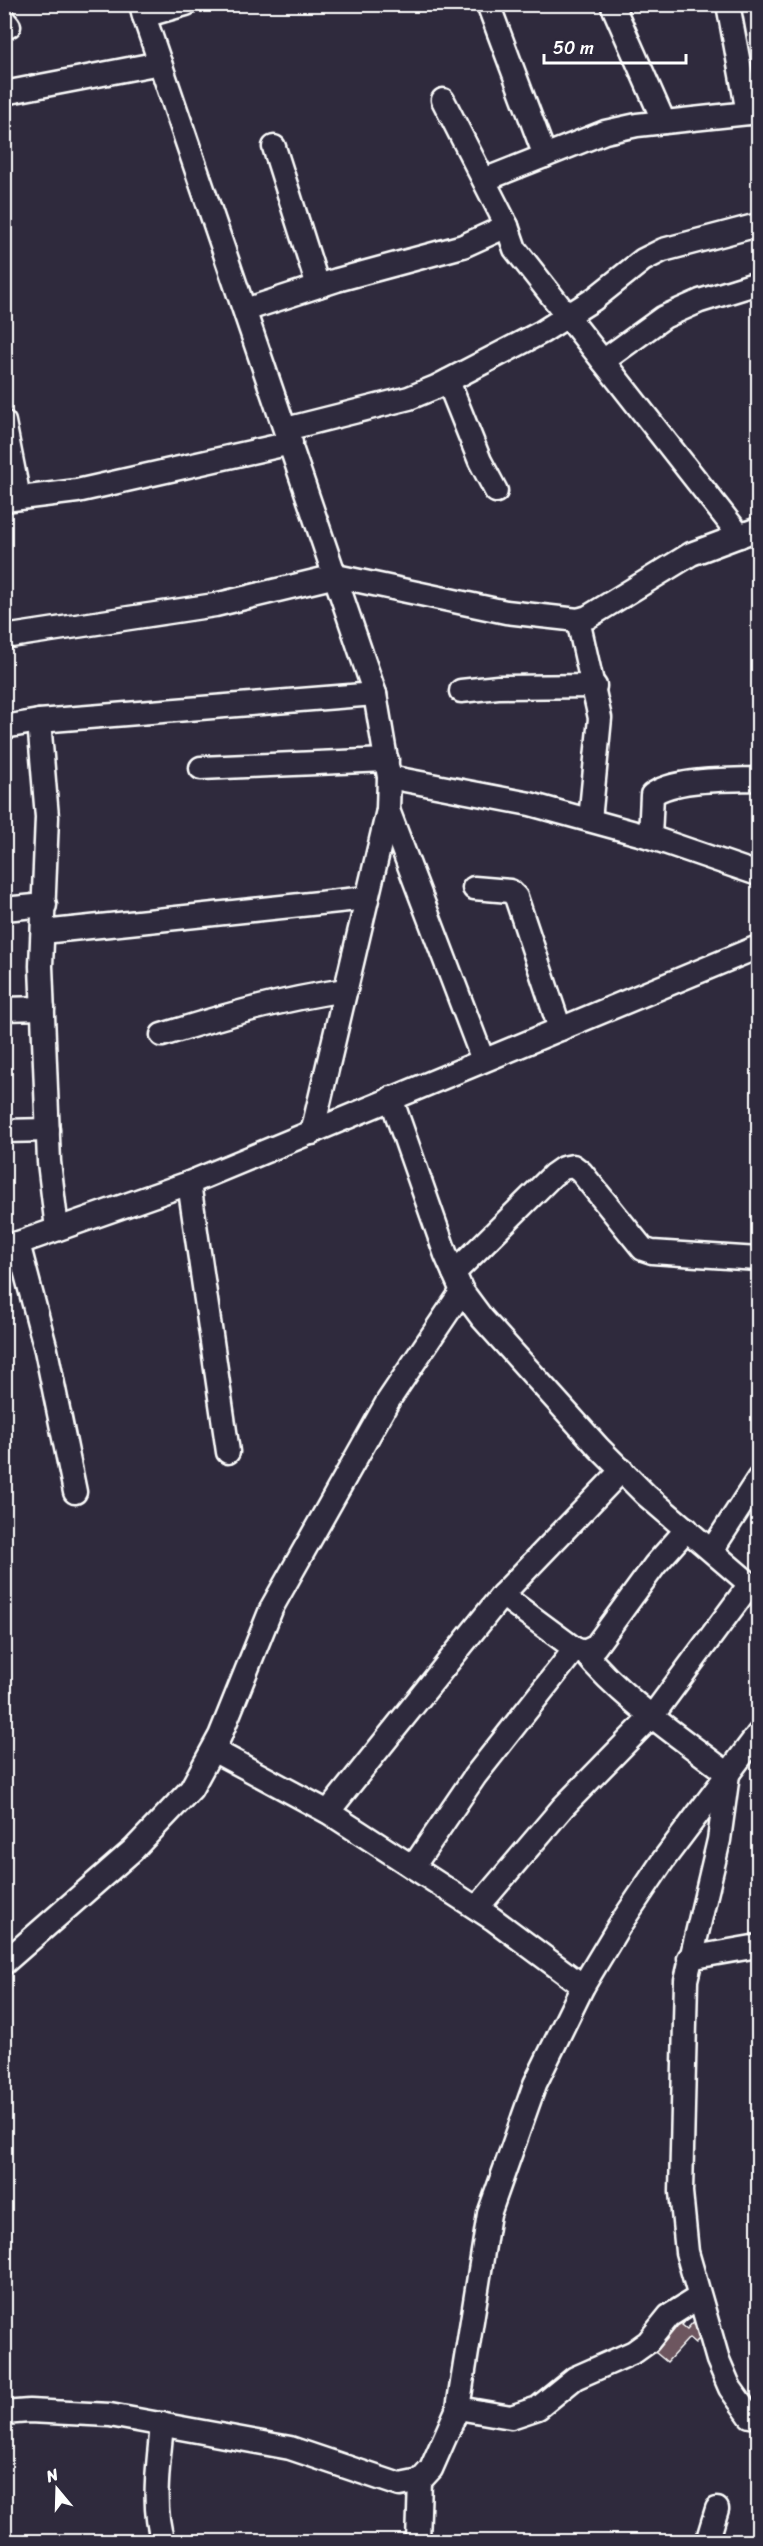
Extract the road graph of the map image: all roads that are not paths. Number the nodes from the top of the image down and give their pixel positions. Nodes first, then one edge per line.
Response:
1 (186, 4) edge
2 (488, 4) edge
3 (612, 4) edge
4 (728, 4) edge
5 (143, 10) edge
6 (160, 63) junction
7 (4, 93) edge
8 (443, 100) dead end
9 (753, 112) edge
10 (664, 122) junction
11 (274, 147) dead end
12 (545, 156) junction
13 (484, 180) junction
14 (759, 225) edge
15 (507, 226) junction
16 (759, 283) edge
17 (318, 286) junction
18 (245, 310) junction
19 (568, 315) junction
20 (603, 361) junction
21 (448, 381) junction
22 (4, 422) edge
23 (289, 436) junction
24 (496, 491) dead end
25 (12, 499) edge
26 (749, 533) edge
27 (336, 576) junction
28 (578, 620) junction
29 (4, 637) edge
30 (595, 686) junction
31 (461, 691) dead end
32 (375, 694) junction
33 (39, 721) junction
34 (4, 727) edge
35 (201, 768) dead end
36 (388, 768) junction
37 (759, 779) edge
38 (388, 810) junction
39 (590, 820) junction
40 (650, 837) junction
41 (759, 874) edge
42 (474, 888) dead end
43 (367, 898) junction
44 (45, 905) junction
45 (4, 909) edge
46 (43, 932) junction
47 (759, 947) edge
48 (346, 990) junction
49 (43, 1008) junction
50 (4, 1009) edge
51 (560, 1029) junction
52 (162, 1035) dead end
53 (483, 1060) junction
54 (391, 1098) junction
55 (48, 1130) junction
56 (4, 1131) edge
57 (312, 1133) junction
58 (189, 1183) junction
59 (57, 1229) junction
60 (11, 1245) edge
61 (759, 1259) edge
62 (458, 1282) junction
63 (228, 1452) dead end
64 (622, 1470) junction
65 (759, 1479) edge
66 (75, 1492) dead end
67 (687, 1529) junction
68 (711, 1551) junction
69 (754, 1587) edge
70 (502, 1594) junction
71 (579, 1651) junction
72 (653, 1715) junction
73 (759, 1734) edge
74 (213, 1750) junction
75 (728, 1774) junction
76 (328, 1812) junction
77 (413, 1867) junction
78 (477, 1908) junction
79 (759, 1946) edge
80 (689, 1958) junction
81 (4, 1963) edge
82 (583, 1986) junction
83 (698, 2293) junction
84 (458, 2408) junction
85 (4, 2413) edge
86 (750, 2416) dead end
87 (162, 2424) junction
88 (420, 2481) junction
89 (717, 2509) dead end
90 (163, 2541) edge
91 (418, 2541) edge
92 (707, 2541) edge

1 - 5 street
2 - 12 street
3 - 10 street
4 - 9 street
5 - 6 street
6 - 7 street
6 - 18 street
8 - 13 street
9 - 10 street
10 - 12 street
11 - 17 street
12 - 13 street
13 - 15 street
14 - 19 street
15 - 17 street
15 - 19 street
16 - 20 street
17 - 18 street
18 - 23 street
19 - 20 street
19 - 21 street
20 - 26 street
21 - 23 street
21 - 24 street
22 - 25 street
23 - 25 street
23 - 27 street
26 - 28 street
27 - 28 street
27 - 29 street
27 - 32 street
28 - 30 street
30 - 31 street
30 - 39 street
32 - 33 street
32 - 36 street
33 - 34 street
33 - 44 street
35 - 36 street
36 - 38 street
36 - 39 street
37 - 40 street
38 - 43 street
38 - 53 street
39 - 40 street
40 - 41 street
42 - 51 street
43 - 46 street
43 - 48 street
44 - 45 street
44 - 46 street
46 - 49 street
47 - 51 street
48 - 52 street
48 - 57 street
49 - 50 street
49 - 55 street
51 - 53 street
53 - 54 street
54 - 57 street
54 - 62 street
55 - 56 street
55 - 59 street
57 - 58 street
58 - 59 street
58 - 63 street
59 - 60 street
60 - 66 street
61 - 62 street
62 - 64 street
62 - 74 street
64 - 67 street
64 - 70 street
65 - 68 street
67 - 68 street
67 - 71 street
68 - 69 street
69 - 72 street
70 - 71 street
70 - 76 street
71 - 72 street
71 - 77 street
72 - 75 street
72 - 78 street
73 - 75 street
74 - 76 street
74 - 81 street
75 - 80 street
75 - 82 street
76 - 77 street
77 - 78 street
78 - 82 street
79 - 80 street
80 - 83 street
82 - 84 street
83 - 84 street
83 - 86 street
84 - 88 street
85 - 87 street
87 - 88 street
87 - 90 street
88 - 91 street
89 - 92 street

